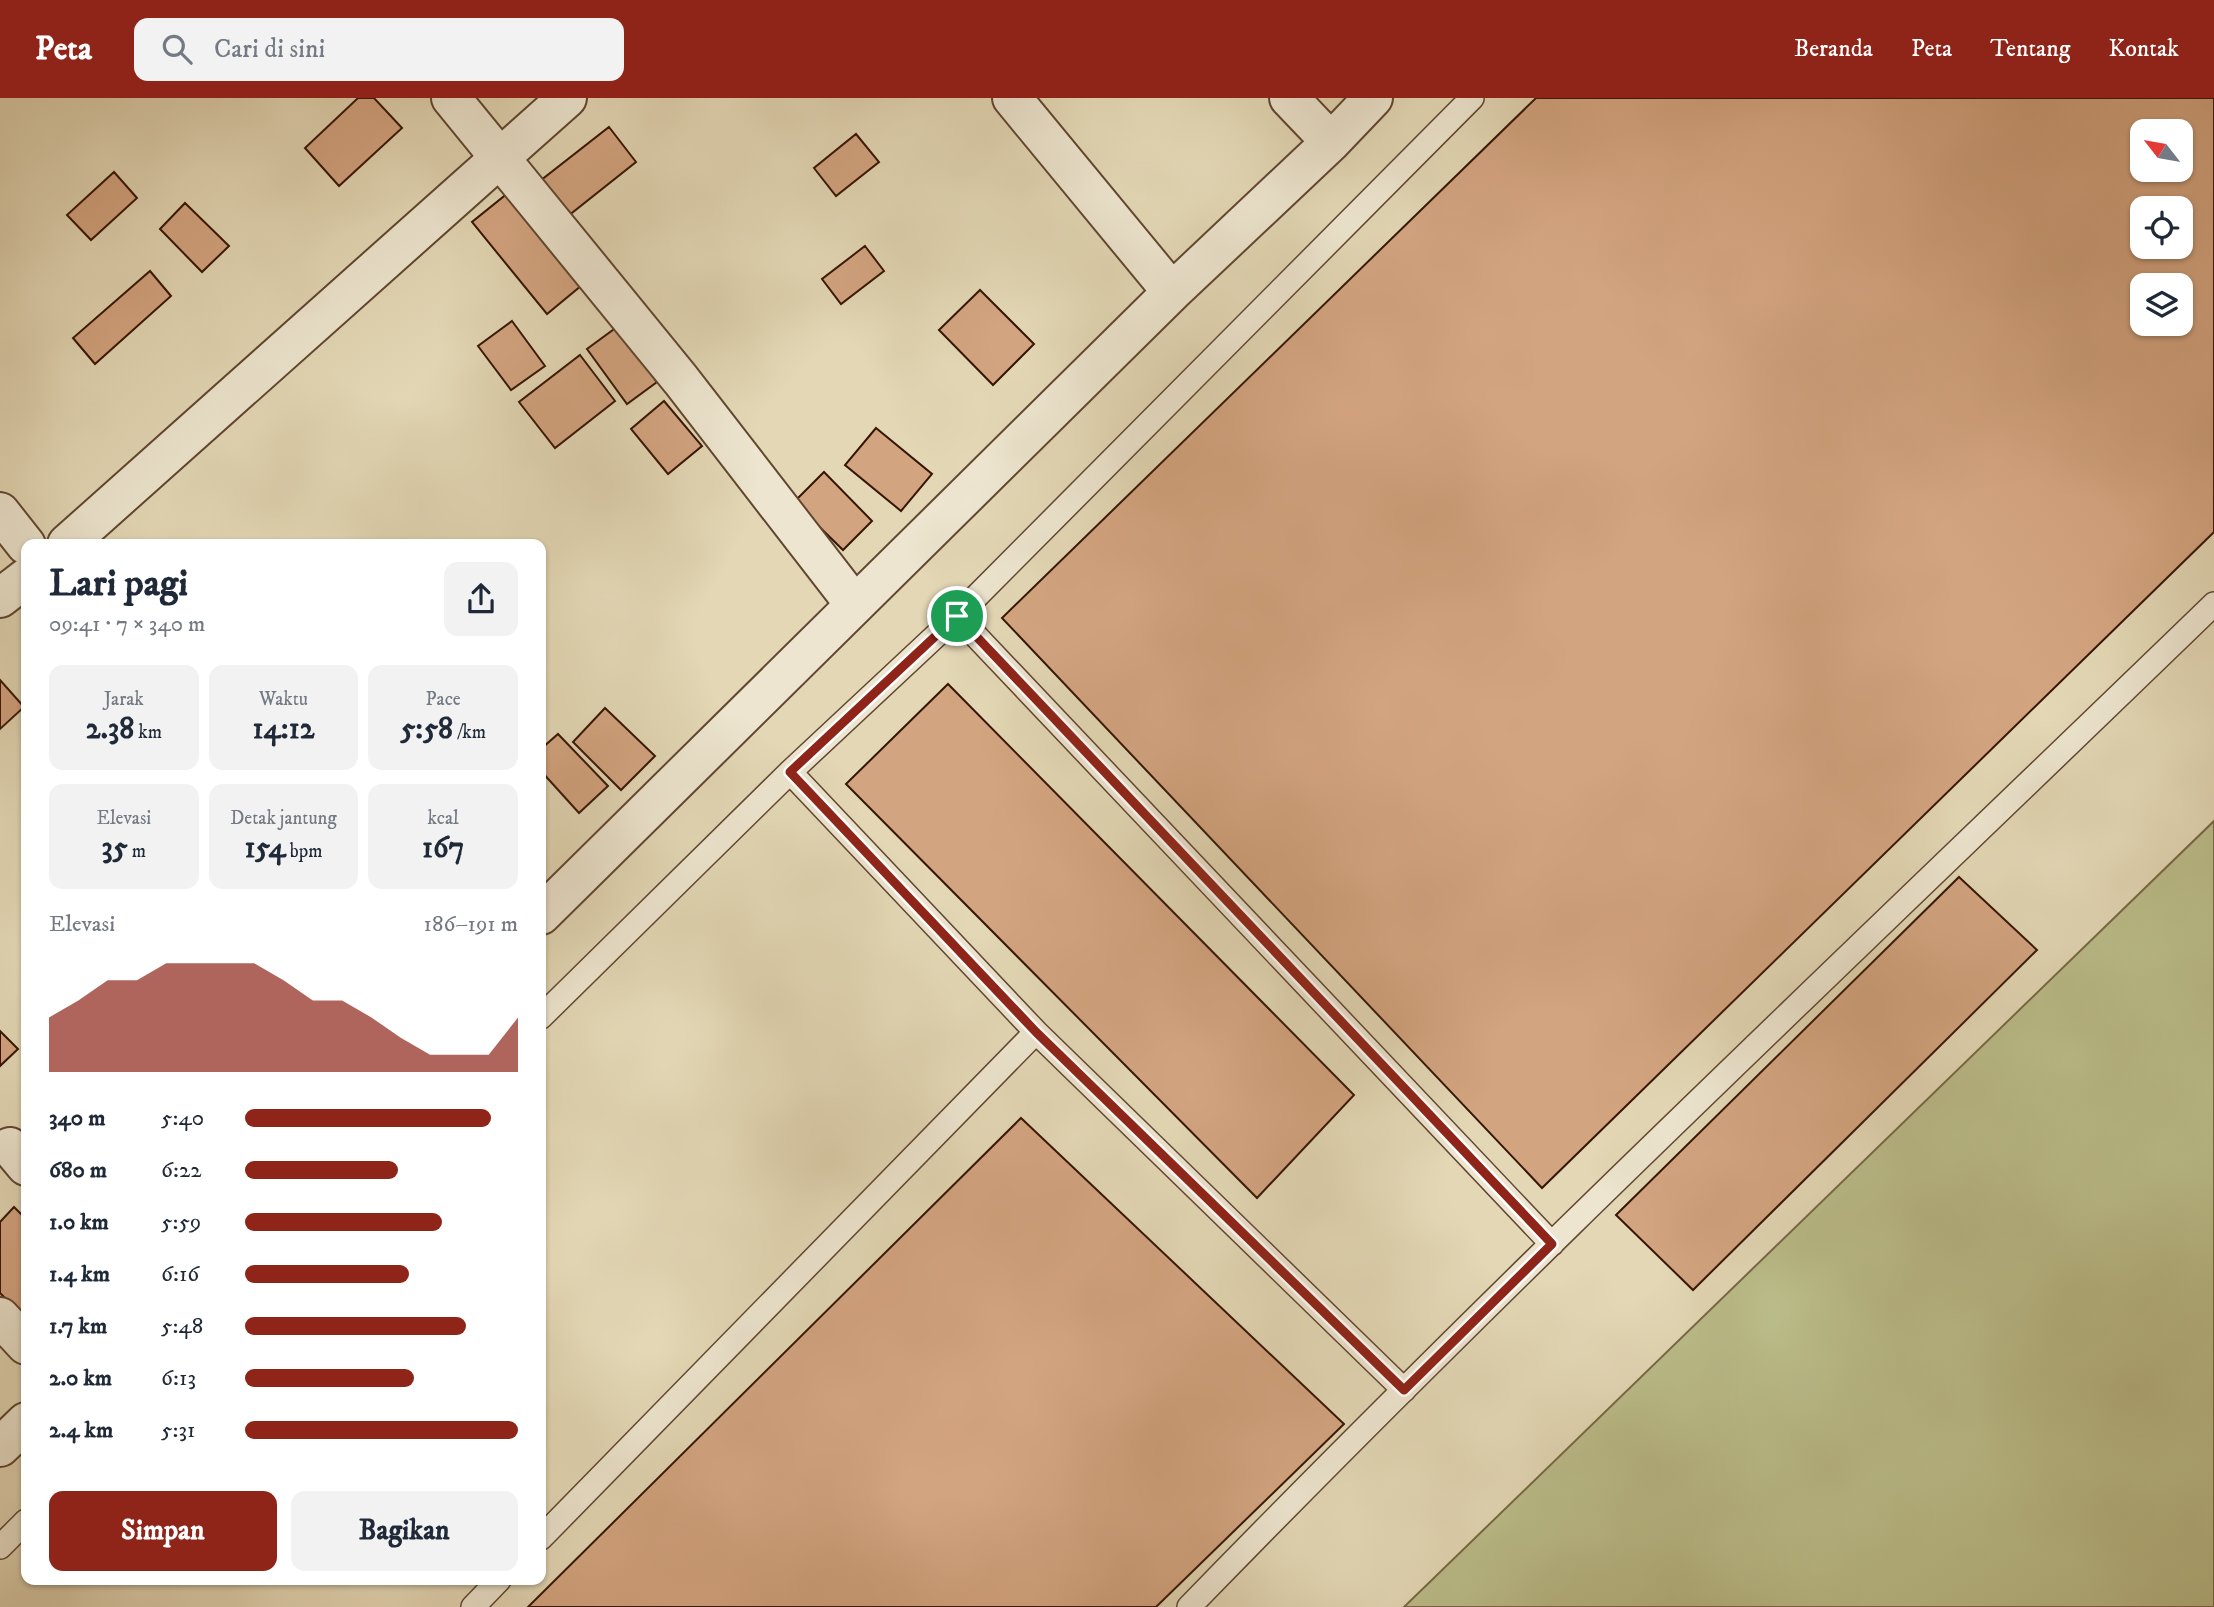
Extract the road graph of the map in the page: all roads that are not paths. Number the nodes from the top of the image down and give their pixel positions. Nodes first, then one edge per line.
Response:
1 (451, 98) edge
2 (567, 98) edge
3 (1012, 98) edge
4 (1289, 98) edge
5 (1373, 98) edge
6 (1472, 98) edge
7 (1331, 142) junction
8 (499, 159) junction
9 (1172, 292) junction
10 (0, 512) edge
11 (22, 539) edge
12 (73, 539) edge
13 (21, 582) edge
14 (0, 598) edge
15 (2214, 604) edge
16 (855, 606) junction
17 (957, 616) junction
18 (790, 772) junction
19 (546, 910) edge
20 (546, 1012) edge
21 (1036, 1032) junction
22 (1552, 1244) junction
23 (0, 1317) edge
24 (21, 1340) edge
25 (1404, 1390) junction
26 (21, 1427) edge
27 (0, 1447) edge
28 (21, 1526) edge
29 (546, 1533) edge
30 (0, 1547) edge
31 (494, 1585) edge
32 (473, 1607) edge
33 (1189, 1607) edge

1 - 8 street
2 - 8 street
3 - 9 street
4 - 7 street
5 - 7 street
6 - 17 lane
7 - 9 street
8 - 12 street
8 - 16 street
9 - 16 street
10 - 11 street
13 - 14 street
15 - 22 lane
16 - 19 street
17 - 18 lane
17 - 22 lane
18 - 20 lane
18 - 21 lane
21 - 25 lane
21 - 29 lane
22 - 25 lane
23 - 24 street
25 - 33 lane
26 - 27 street
28 - 30 lane
31 - 32 lane

